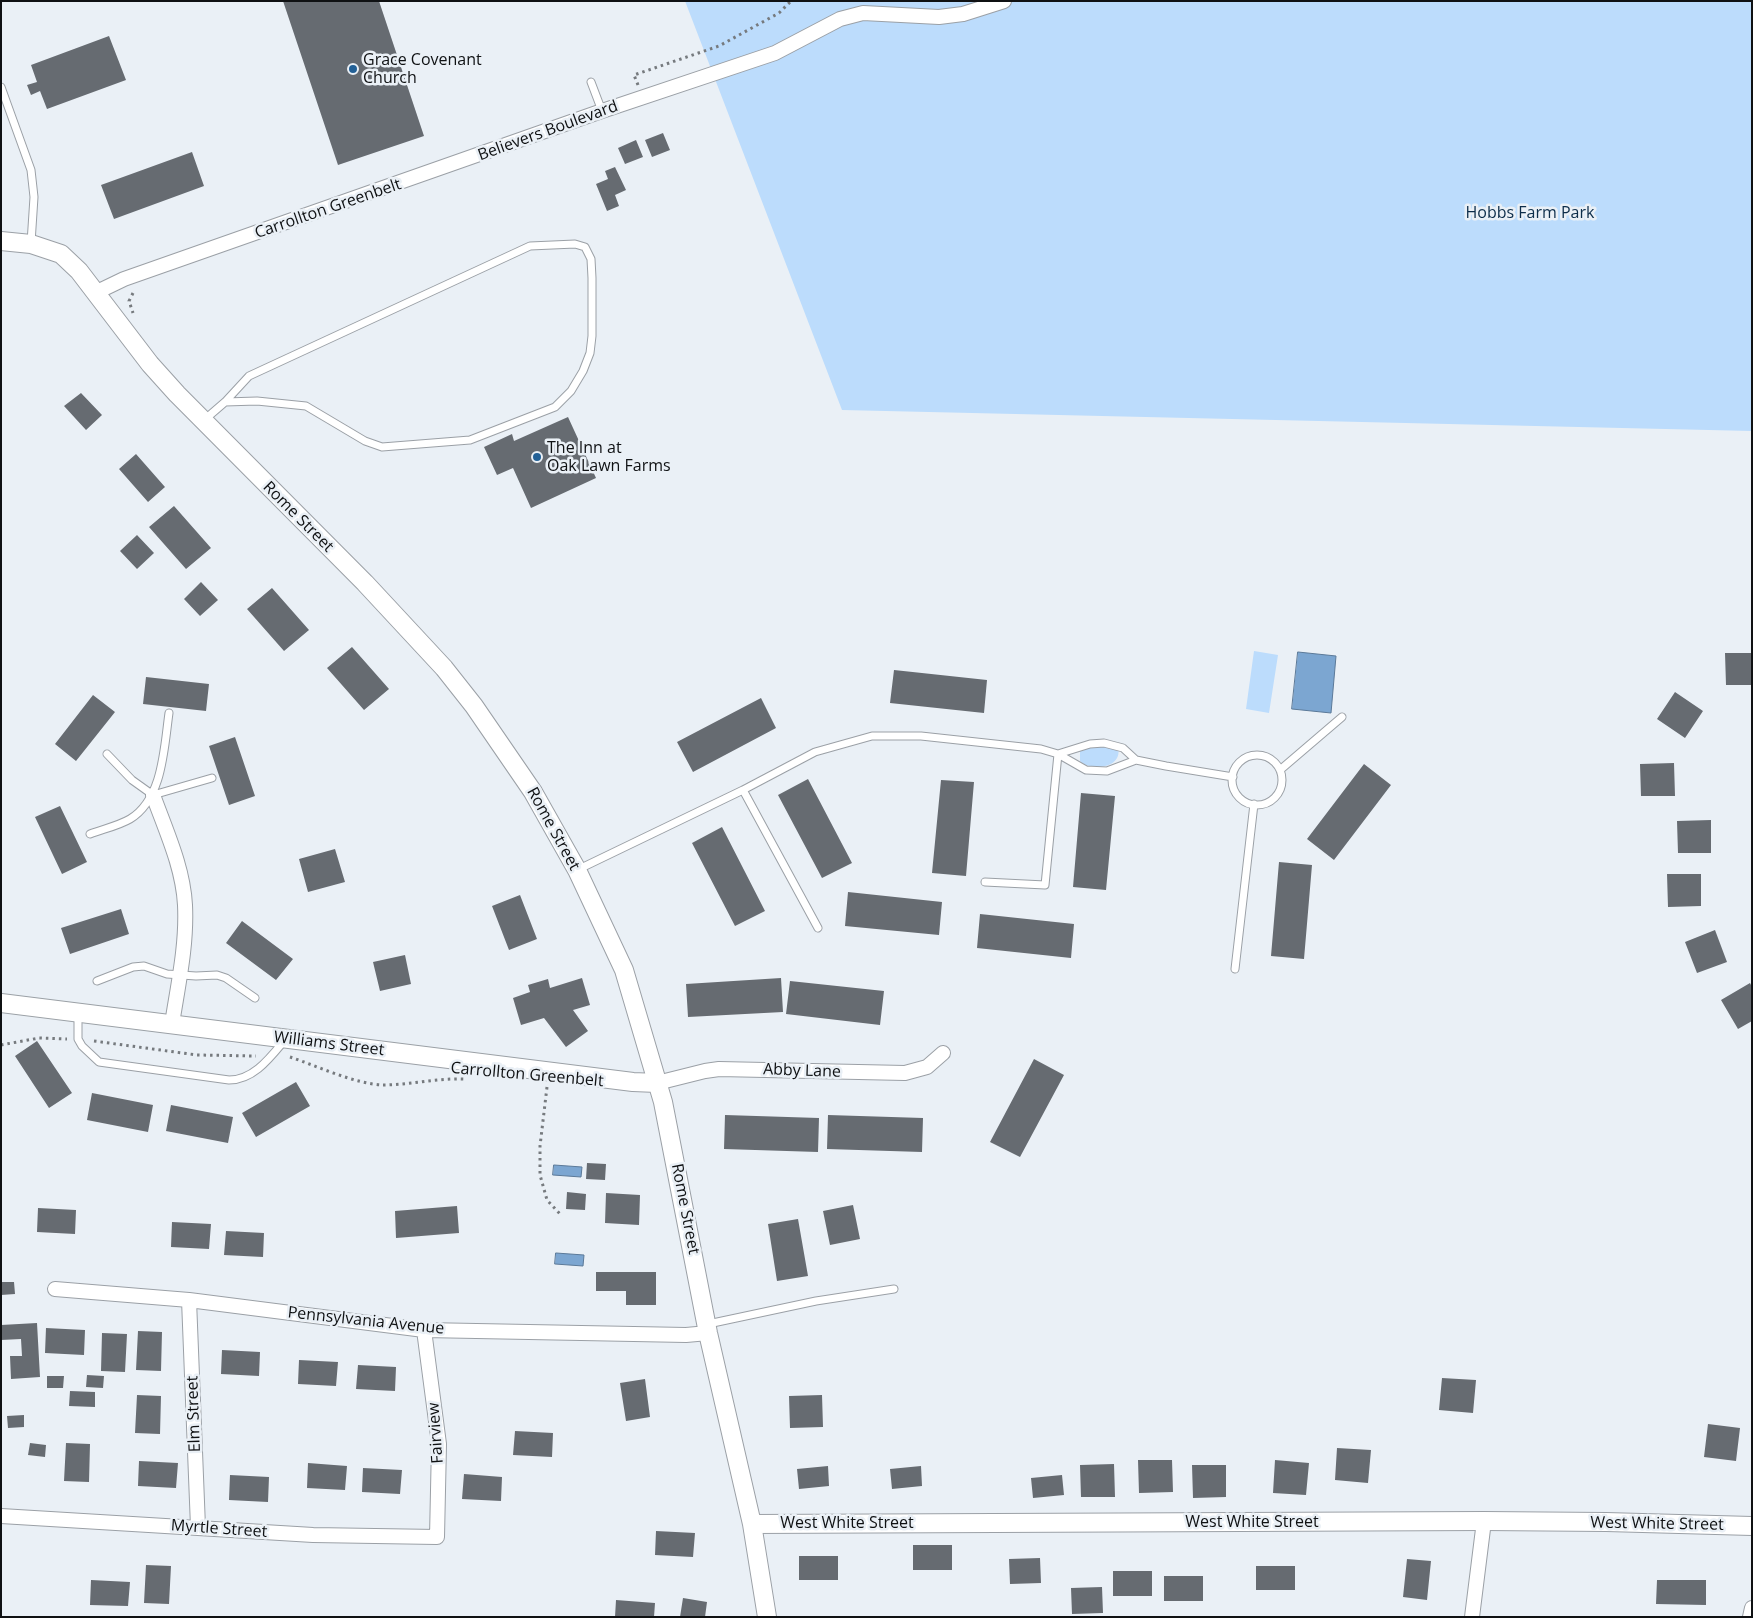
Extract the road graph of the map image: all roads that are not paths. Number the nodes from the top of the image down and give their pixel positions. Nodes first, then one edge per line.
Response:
1 (1004, 1) edge
2 (592, 82) dead end
3 (1, 88) edge
4 (602, 111) junction
5 (1, 241) edge
6 (31, 244) junction
7 (97, 292) junction
8 (225, 402) junction
9 (203, 421) junction
10 (170, 713) dead end
11 (1342, 717) dead end
12 (107, 754) dead end
13 (1058, 754) junction
14 (1136, 760) junction
15 (1280, 770) junction
16 (1233, 777) junction
17 (212, 778) dead end
18 (743, 790) junction
19 (153, 795) junction
20 (1254, 804) junction
21 (90, 834) dead end
22 (577, 870) junction
23 (985, 882) dead end
24 (818, 928) dead end
25 (1236, 969) dead end
26 (180, 975) junction
27 (97, 981) dead end
28 (255, 998) dead end
29 (1, 1002) edge
30 (78, 1013) junction
31 (172, 1024) junction
32 (286, 1048) junction
33 (944, 1053) dead end
34 (657, 1083) junction
35 (55, 1289) dead end
36 (894, 1289) dead end
37 (189, 1300) junction
38 (708, 1329) junction
39 (424, 1330) junction
40 (1, 1516) edge
41 (1484, 1521) junction
42 (752, 1524) junction
43 (1752, 1526) edge
44 (198, 1527) junction
45 (437, 1537) joint
46 (1752, 1608) edge
47 (767, 1617) edge
48 (1472, 1617) edge
49 (1750, 1617) edge

1 - 4 street, Believers Boulevard
2 - 4 lane
3 - 6 lane
4 - 7 street, Believers Boulevard
5 - 6 street, Rome Street
6 - 7 street, Rome Street
7 - 9 street, Rome Street
8 - 8 lane
8 - 9 lane
9 - 22 street, Rome Street
10 - 19 lane
11 - 15 lane
12 - 19 lane
13 - 14 lane
13 - 14 lane
13 - 18 lane
13 - 23 lane
14 - 16 lane
15 - 16 lane
15 - 20 lane
16 - 20 lane
17 - 19 lane
18 - 22 lane
18 - 24 lane
19 - 21 lane
19 - 26 street
20 - 25 lane
22 - 34 street, Rome Street
26 - 27 lane
26 - 28 lane
26 - 31 street
29 - 30 street, Williams Street
30 - 31 street, Williams Street
30 - 32 lane
31 - 32 street, Williams Street
32 - 34 street, Williams Street
33 - 34 street, Abby Lane
34 - 38 street, Rome Street
35 - 37 street, Pennsylvania Avenue
36 - 38 lane
37 - 39 street, Pennsylvania Avenue
37 - 44 street, Elm Street
38 - 39 street, Pennsylvania Avenue
38 - 42 street, Rome Street
39 - 45 street, Fairview
40 - 44 street, Myrtle Street
41 - 42 street, West White Street
41 - 43 street, West White Street
41 - 48 street
42 - 47 street, Rome Street
44 - 45 street, Myrtle Street
46 - 49 street

